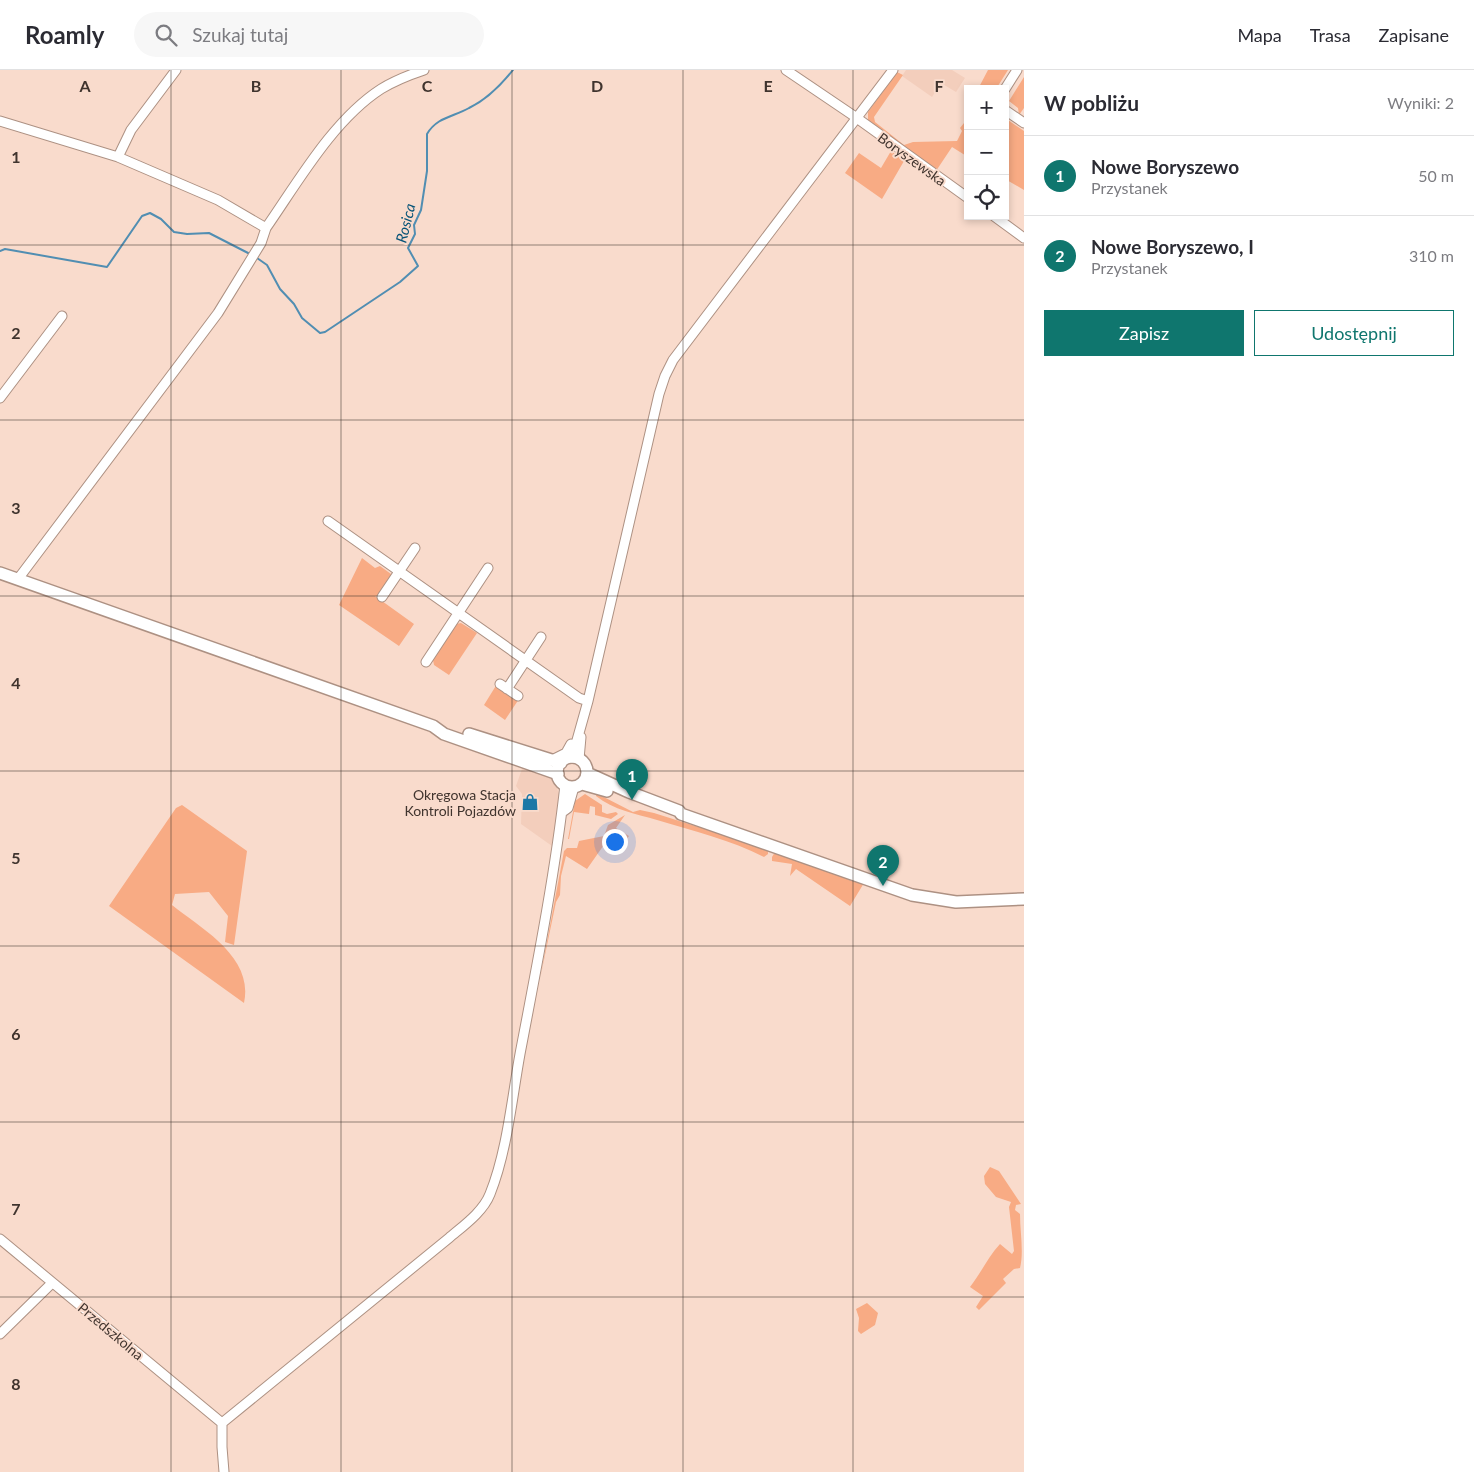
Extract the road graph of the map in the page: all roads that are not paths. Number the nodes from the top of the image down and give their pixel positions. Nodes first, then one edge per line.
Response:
1 (176, 70) edge
2 (424, 70) edge
3 (786, 70) edge
4 (893, 70) edge
5 (1017, 70) edge
6 (1008, 85) edge
7 (1009, 113) edge
8 (857, 118) junction
9 (0, 121) edge
10 (1024, 123) edge
11 (118, 157) junction
12 (964, 195) edge
13 (999, 220) edge
14 (266, 228) junction
15 (1024, 238) edge
16 (62, 316) dead end
17 (0, 398) edge
18 (328, 521) dead end
19 (415, 548) dead end
20 (488, 568) dead end
21 (399, 572) junction
22 (0, 573) edge
23 (18, 579) junction
24 (382, 597) dead end
25 (458, 613) junction
26 (541, 637) dead end
27 (526, 661) junction
28 (426, 662) dead end
29 (518, 696) dead end
30 (588, 701) junction
31 (579, 731) junction
32 (575, 758) junction
33 (556, 766) junction
34 (587, 773) junction
35 (574, 785) junction
36 (681, 814) junction
37 (1024, 899) edge
38 (0, 1239) edge
39 (52, 1283) junction
40 (0, 1334) edge
41 (222, 1423) junction
42 (224, 1472) edge

1 - 11 street
2 - 14 street
3 - 8 street, Boryszewska
4 - 8 street
5 - 6 street
7 - 10 street
8 - 12 street, Boryszewska
8 - 30 street
9 - 11 street
11 - 14 street
13 - 15 street
14 - 23 street
16 - 17 street
18 - 21 street
19 - 21 street
20 - 25 street
21 - 24 street
21 - 25 street
22 - 23 main road
23 - 33 main road
25 - 27 street
25 - 28 street
26 - 27 street
27 - 29 street
27 - 30 street
30 - 31 street
31 - 32 street
31 - 33 street
32 - 33 main road
32 - 34 main road
33 - 35 main road
34 - 35 main road
34 - 36 main road
35 - 36 main road
35 - 41 street
36 - 37 main road
38 - 39 street, Przedszkolna
39 - 40 street
39 - 41 street, Przedszkolna
41 - 42 street

